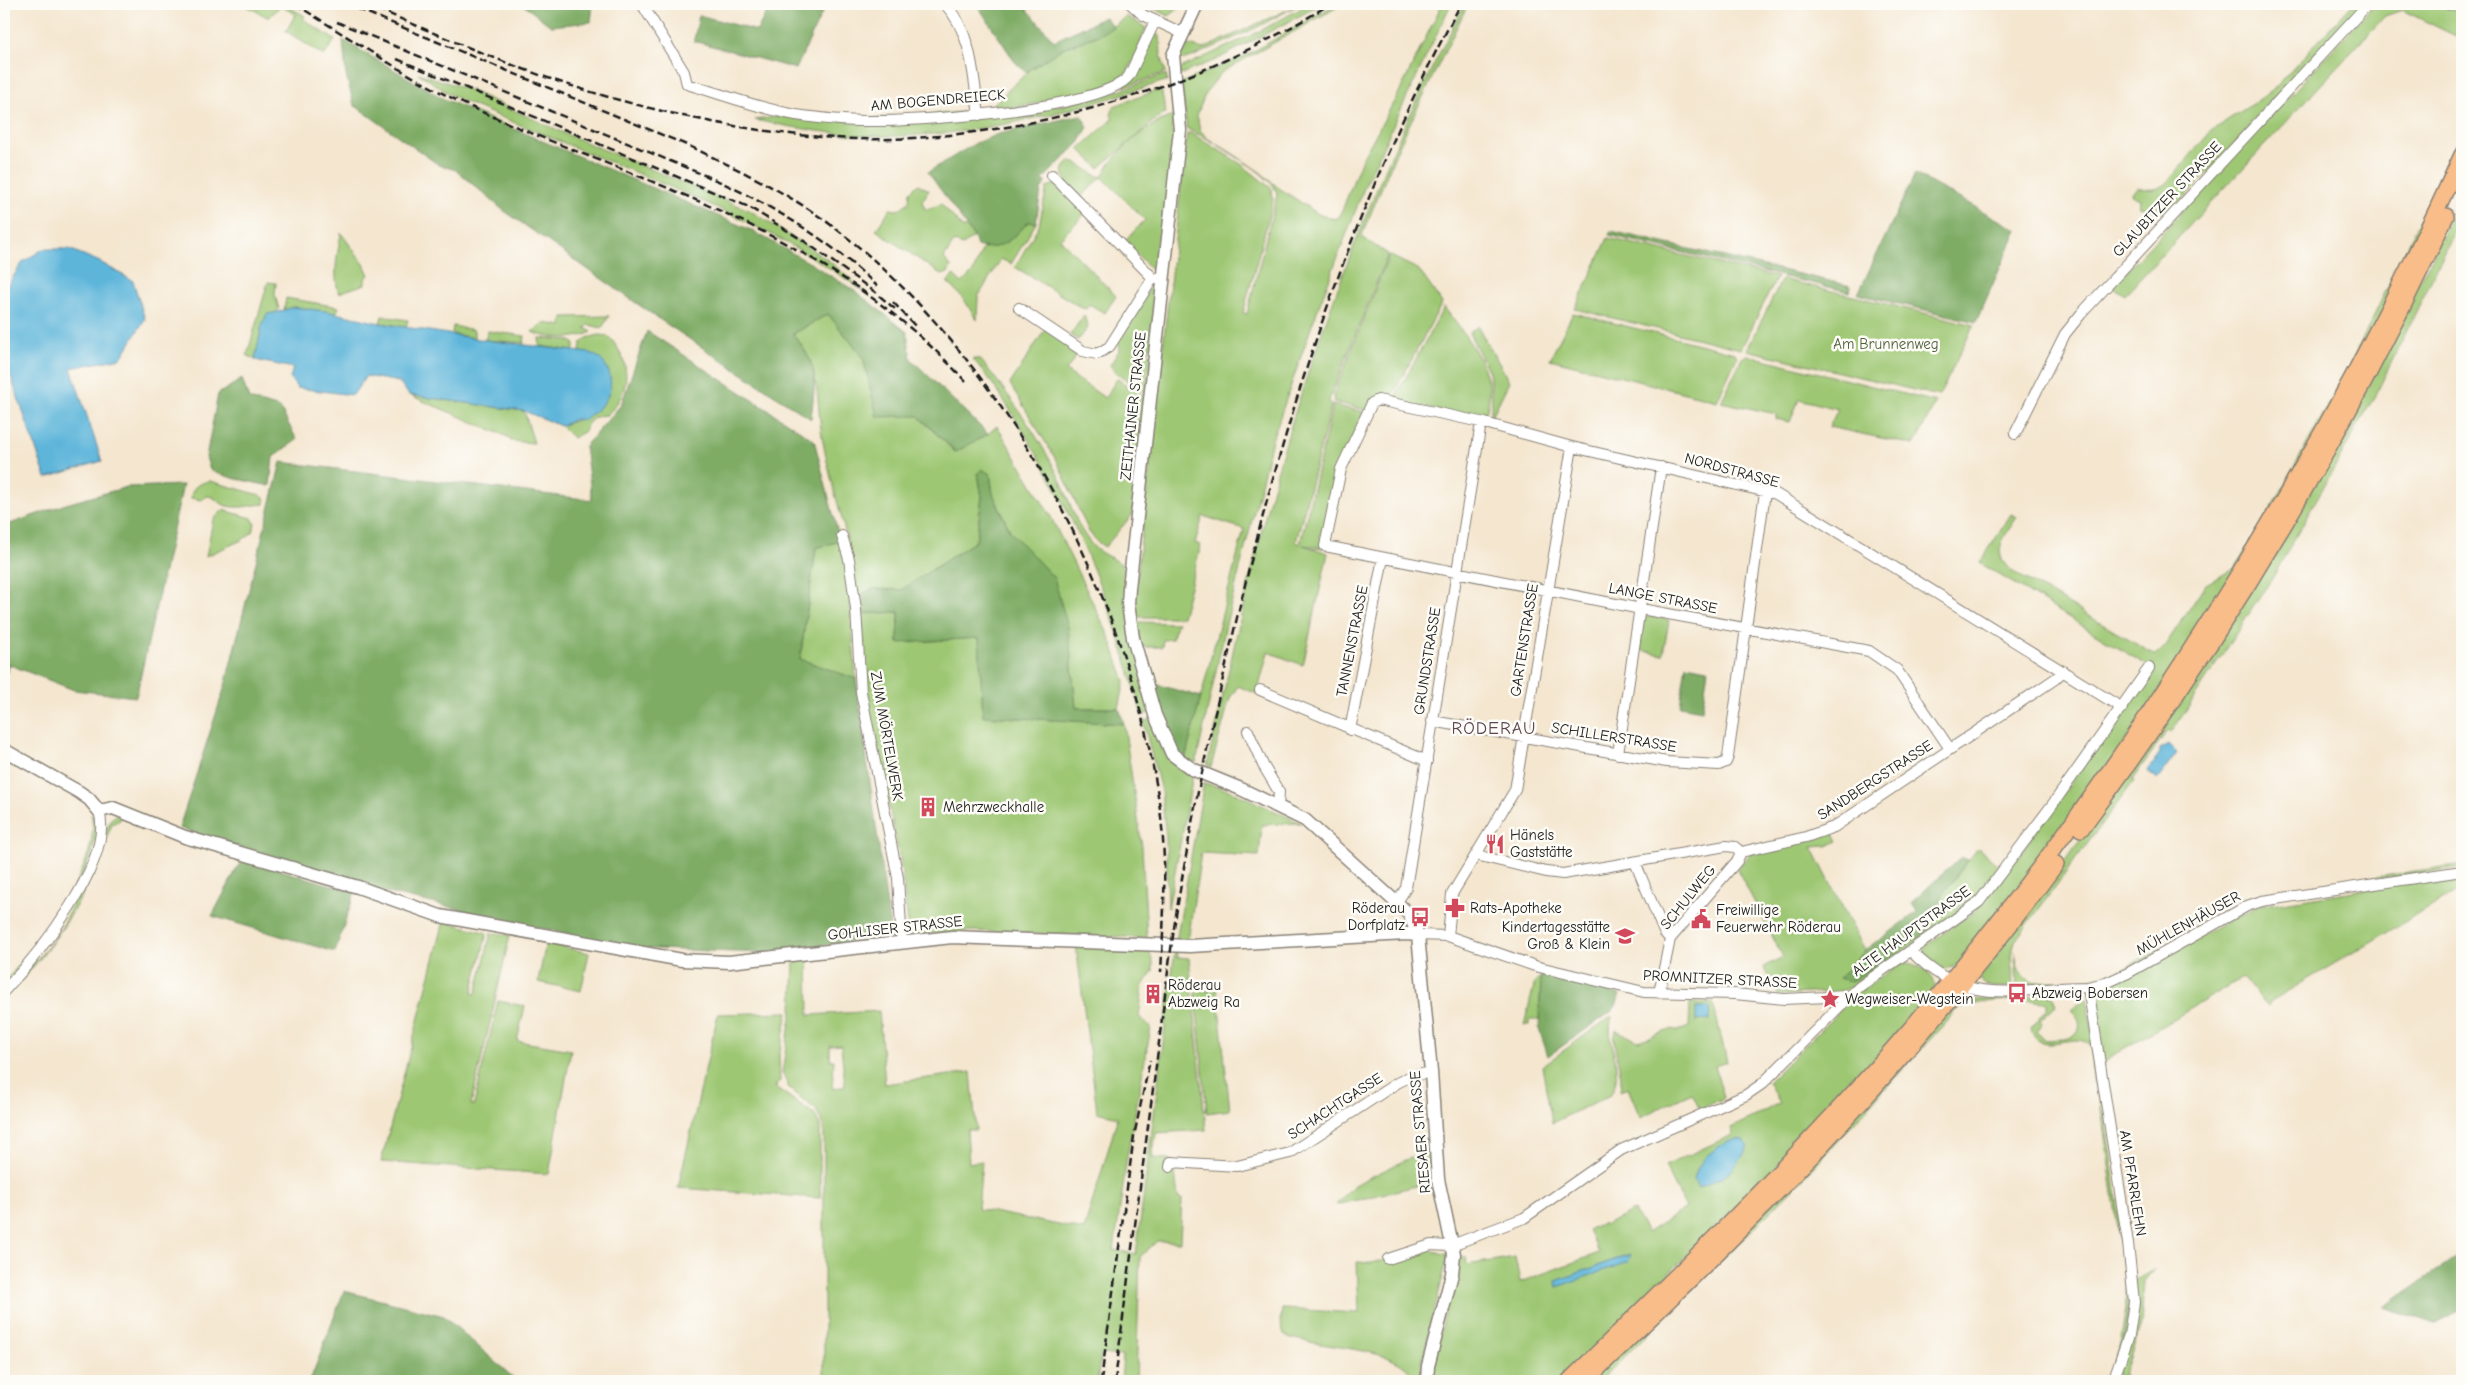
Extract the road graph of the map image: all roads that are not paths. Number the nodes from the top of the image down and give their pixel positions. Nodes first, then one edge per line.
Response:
1 (642, 4) edge
2 (945, 4) edge
3 (1131, 4) edge
4 (1197, 4) edge
5 (2368, 4) edge
6 (2449, 4) edge
7 (2462, 4) edge
8 (1154, 21) junction
9 (1182, 33) junction
10 (979, 115) junction
11 (2462, 155) edge
12 (1052, 175) dead end
13 (2462, 181) edge
14 (1158, 279) junction
15 (1019, 308) dead end
16 (1481, 423) junction
17 (2015, 434) dead end
18 (1572, 447) junction
19 (1661, 467) junction
20 (1765, 492) junction
21 (842, 536) dead end
22 (1325, 546) joint
23 (1382, 558) junction
24 (1456, 572) junction
25 (1547, 590) junction
26 (1641, 610) junction
27 (1745, 629) junction
28 (2148, 668) dead end
29 (2063, 671) junction
30 (1260, 690) dead end
31 (2122, 708) junction
32 (1432, 721) junction
33 (1350, 730) junction
34 (1248, 731) dead end
35 (1524, 737) junction
36 (1950, 749) junction
37 (4, 750) edge
38 (1618, 754) junction
39 (1427, 761) junction
40 (1278, 806) junction
41 (99, 811) junction
42 (1741, 852) junction
43 (1476, 855) junction
44 (1635, 862) junction
45 (2462, 871) edge
46 (1397, 902) junction
47 (1418, 935) junction
48 (1448, 936) junction
49 (1670, 939) junction
50 (902, 943) junction
51 (1911, 951) junction
52 (1955, 984) junction
53 (2088, 987) junction
54 (4, 991) edge
55 (1659, 994) junction
56 (1849, 996) junction
57 (1431, 1072) junction
58 (1170, 1168) dead end
59 (1454, 1245) junction
60 (1388, 1259) dead end
61 (1428, 1381) edge
62 (1569, 1381) edge
63 (1585, 1381) edge
64 (2113, 1381) edge

1 - 10 street, AM BOGENDREIECK
2 - 10 street
3 - 8 street
4 - 9 street, ZEITHAINER STRASSE
5 - 17 street, GLAUBITZER STRASSE
6 - 7 street
8 - 9 street
8 - 10 street, AM BOGENDREIECK
9 - 14 street, ZEITHAINER STRASSE
11 - 52 main road
12 - 14 street
13 - 52 main road
14 - 15 street
14 - 40 street, ZEITHAINER STRASSE
16 - 18 street, NORDSTRASSE
16 - 22 street, NORDSTRASSE
16 - 24 street, GRUNDSTRASSE
18 - 19 street, NORDSTRASSE
18 - 25 street, GARTENSTRASSE
19 - 20 street, NORDSTRASSE
19 - 26 street
20 - 27 street
20 - 29 street, NORDSTRASSE
21 - 50 street, ZUM MÖRTELWERK
22 - 23 street, LANGE STRASSE
23 - 24 street, LANGE STRASSE
23 - 33 street, TANNENSTRASSE
24 - 25 street, LANGE STRASSE
24 - 32 street, GRUNDSTRASSE
25 - 26 street, LANGE STRASSE
25 - 35 street, GARTENSTRASSE
26 - 27 street, LANGE STRASSE
26 - 38 street
27 - 36 street, LANGE STRASSE
27 - 38 street, SCHILLERSTRASSE
28 - 31 street, ALTE HAUPTSTRASSE
29 - 31 street, NORDSTRASSE
29 - 36 street, SANDBERGSTRASSE
30 - 33 street
31 - 51 street, ALTE HAUPTSTRASSE
32 - 35 street, SCHILLERSTRASSE
32 - 39 street, GRUNDSTRASSE
33 - 39 street
34 - 40 street
35 - 38 street, SCHILLERSTRASSE
35 - 43 street, GARTENSTRASSE
36 - 42 street, SANDBERGSTRASSE
37 - 41 street
39 - 46 street, GRUNDSTRASSE
40 - 46 street
41 - 50 street, GOHLISER STRASSE
41 - 54 street
42 - 44 street, SANDBERGSTRASSE
42 - 49 street, SCHULWEG
43 - 44 street, SANDBERGSTRASSE
43 - 48 street, GARTENSTRASSE
44 - 49 street
45 - 53 street, MÜHLENHÄUSER
46 - 47 street, RIESAER STRASSE
47 - 48 street, PROMNITZER STRASSE
47 - 50 street, GOHLISER STRASSE
47 - 57 street, RIESAER STRASSE
48 - 55 street, PROMNITZER STRASSE
49 - 55 street, SCHULWEG
51 - 52 street
51 - 56 street, ALTE HAUPTSTRASSE
52 - 53 street, MÜHLENHÄUSER
52 - 62 main road
52 - 63 main road
53 - 64 street, AM PFARRLEHN
55 - 56 street, PROMNITZER STRASSE
56 - 59 street, ALTE HAUPTSTRASSE
57 - 58 street, SCHACHTGASSE
57 - 59 street, RIESAER STRASSE
59 - 60 street, ALTE HAUPTSTRASSE
59 - 61 street, RIESAER STRASSE

